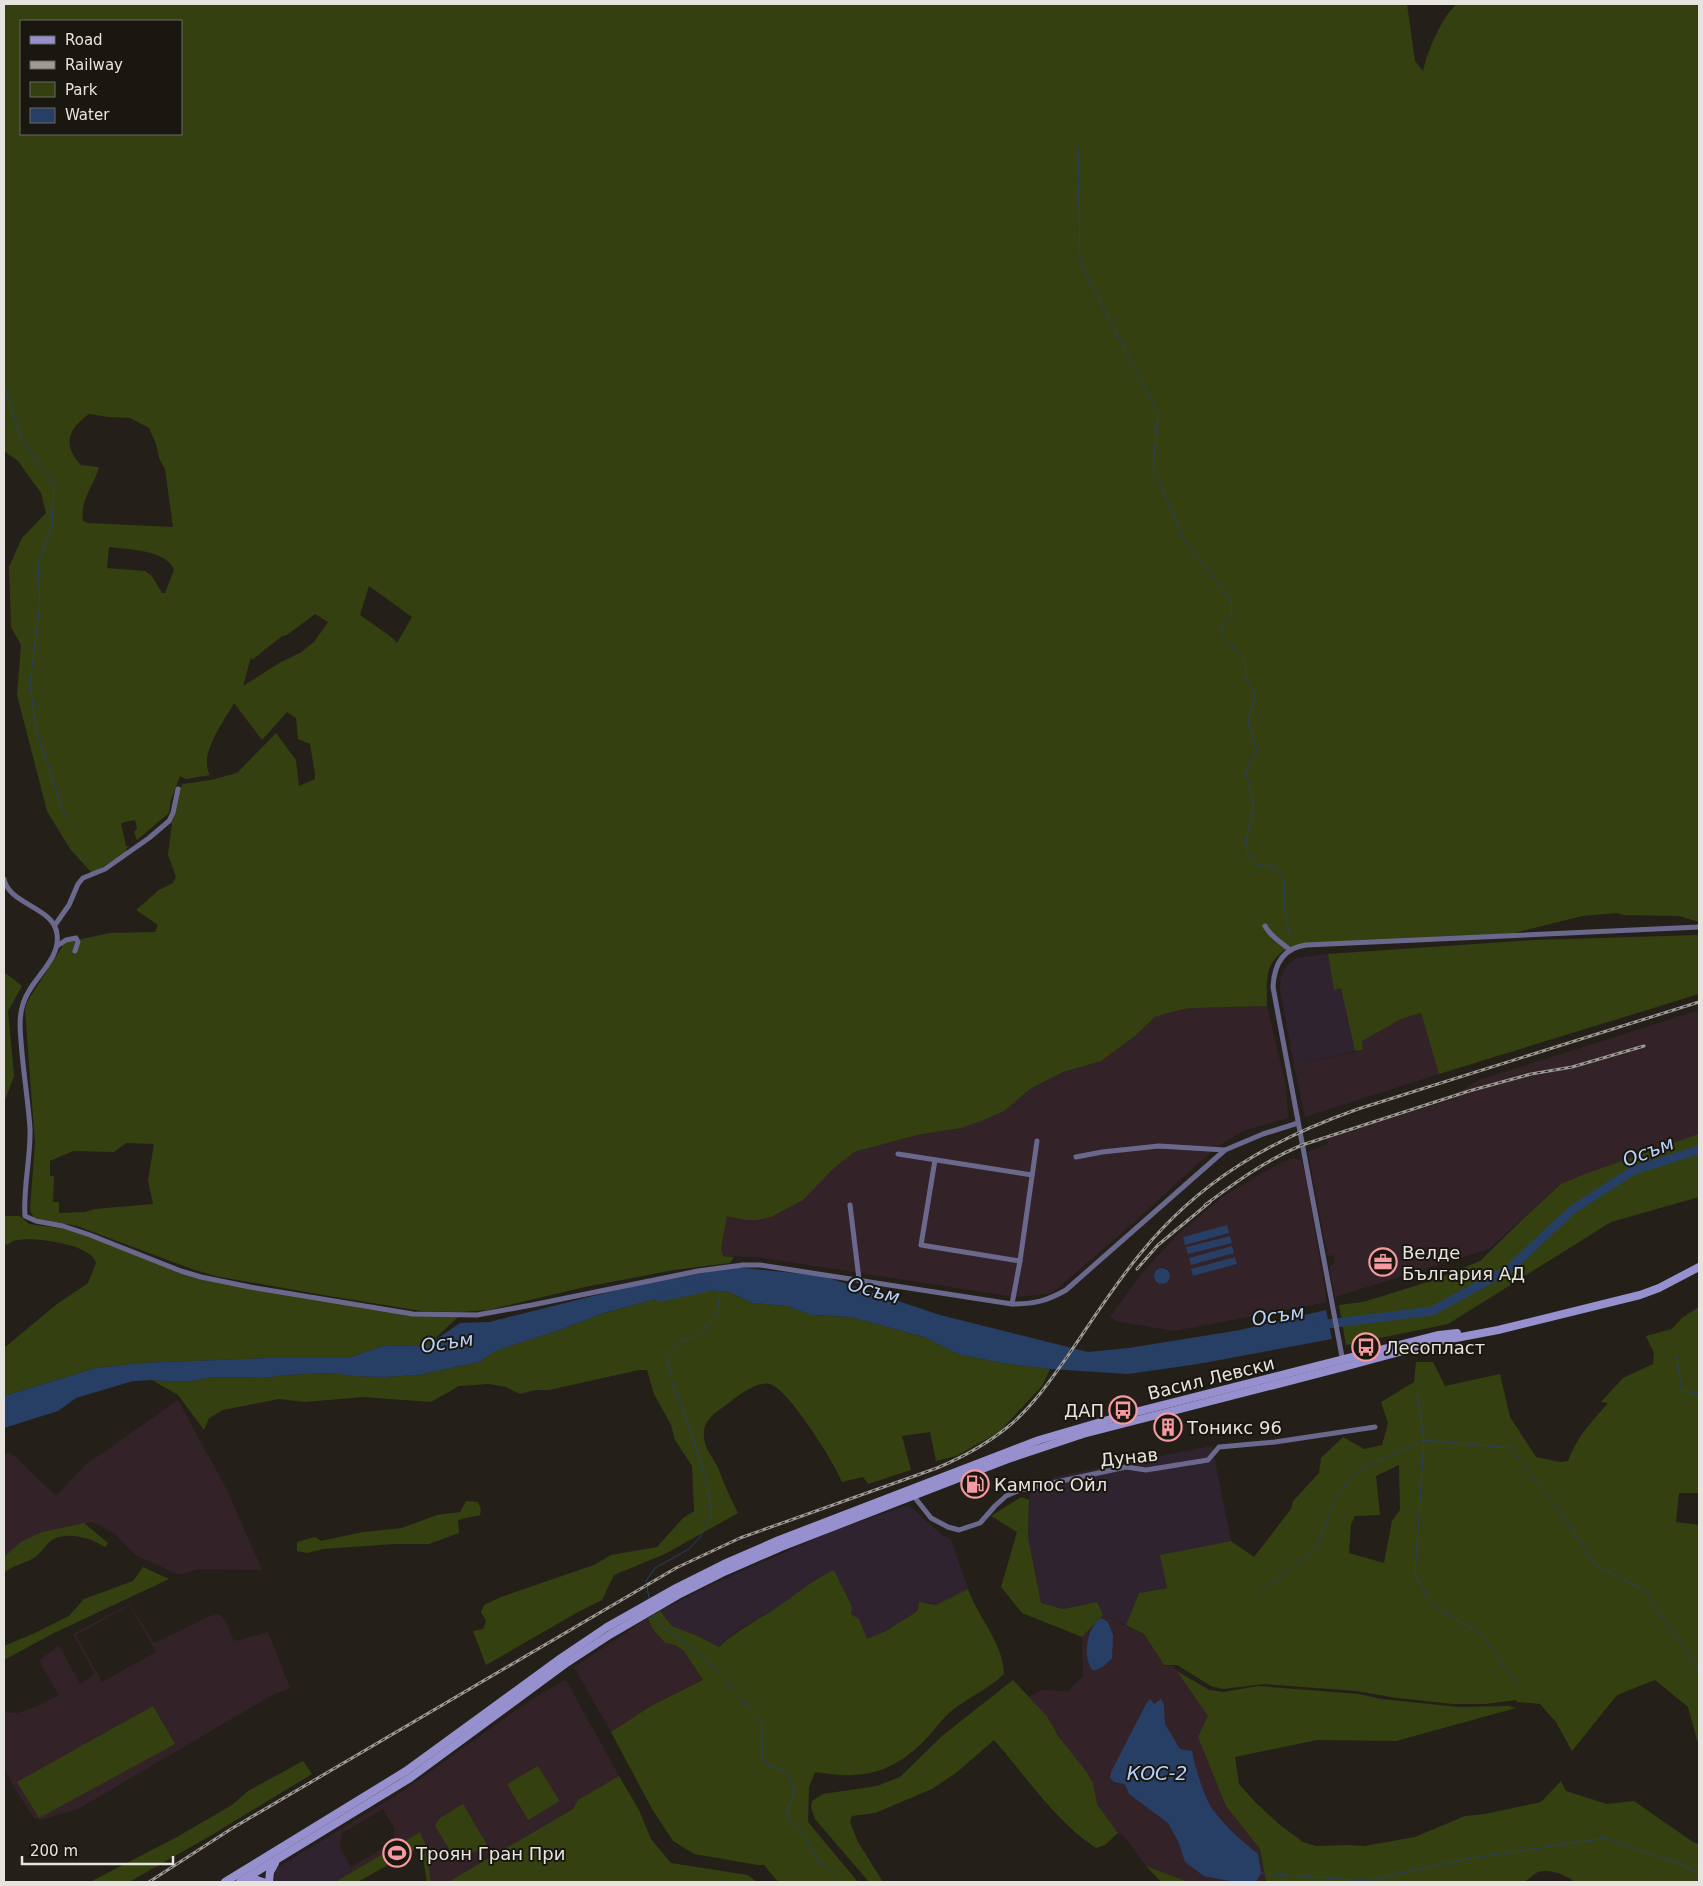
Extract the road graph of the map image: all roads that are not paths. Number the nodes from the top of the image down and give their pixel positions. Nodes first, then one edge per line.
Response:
1 (178, 789) dead end
2 (4, 879) edge
3 (5, 890) edge
4 (55, 925) junction
5 (1265, 926) dead end
6 (1699, 927) edge
7 (58, 946) junction
8 (1290, 950) junction
9 (75, 951) dead end
10 (1298, 1123) junction
11 (1037, 1141) dead end
12 (1225, 1150) junction
13 (898, 1154) dead end
14 (1076, 1157) dead end
15 (935, 1160) junction
16 (1032, 1175) junction
17 (850, 1205) dead end
18 (1020, 1261) junction
19 (1699, 1267) edge
20 (859, 1279) junction
21 (1012, 1304) junction
22 (1343, 1364) junction
23 (1376, 1428) dead end
24 (911, 1493) junction
25 (277, 1860) junction
26 (243, 1880) edge
27 (225, 1882) edge
28 (263, 1882) edge
29 (269, 1882) edge

1 - 4 street
2 - 3 street
3 - 4 street
4 - 7 street
5 - 8 street
6 - 8 street
7 - 9 street
7 - 20 street
8 - 10 street
10 - 12 street
10 - 22 street
11 - 16 street
12 - 14 street
12 - 21 street
13 - 15 street
15 - 16 street
15 - 18 street
16 - 18 street
17 - 20 street
18 - 21 street
19 - 22 main road, Васил Левски
20 - 21 street
22 - 24 main road, Васил Левски
23 - 24 street, Дунав
24 - 25 main road
24 - 27 main road
25 - 26 main road
25 - 29 main road
26 - 28 main road

